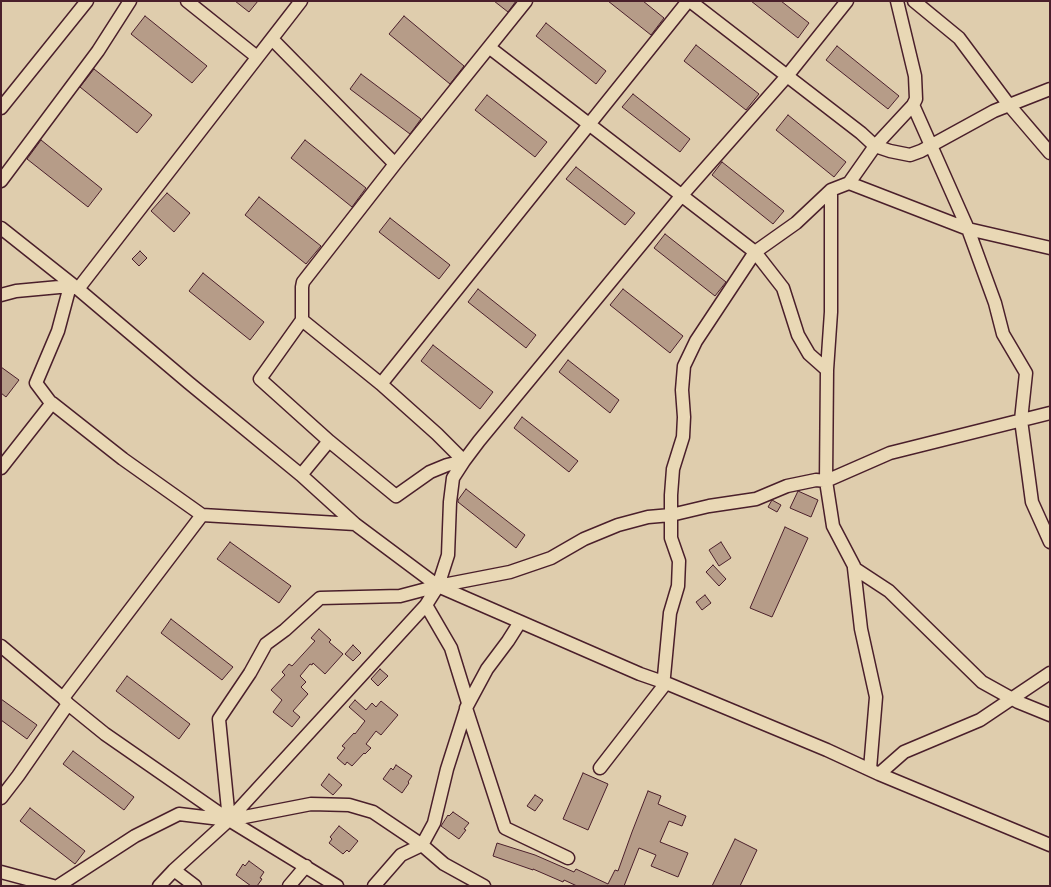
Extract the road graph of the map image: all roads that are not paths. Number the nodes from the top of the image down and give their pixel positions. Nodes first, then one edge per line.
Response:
1 (87, 1) edge
2 (130, 1) edge
3 (187, 1) edge
4 (301, 1) edge
5 (526, 1) edge
6 (689, 1) edge
7 (847, 1) edge
8 (897, 1) edge
9 (914, 1) edge
10 (272, 39) junction
11 (490, 48) junction
12 (258, 57) junction
13 (787, 76) junction
14 (1050, 90) edge
15 (913, 105) junction
16 (1009, 105) junction
17 (1, 108) edge
18 (590, 125) junction
19 (875, 146) junction
20 (931, 146) junction
21 (1050, 153) edge
22 (395, 164) junction
23 (1, 181) edge
24 (849, 182) junction
25 (832, 190) junction
26 (682, 196) junction
27 (1, 228) edge
28 (968, 229) junction
29 (1050, 248) edge
30 (755, 252) junction
31 (74, 288) junction
32 (1, 295) edge
33 (302, 320) junction
34 (827, 370) junction
35 (381, 384) junction
36 (51, 403) junction
37 (1050, 413) edge
38 (1021, 420) junction
39 (328, 441) junction
40 (464, 461) junction
41 (1, 468) edge
42 (301, 475) junction
43 (826, 481) junction
44 (202, 515) junction
45 (671, 515) junction
46 (355, 524) junction
47 (1050, 542) edge
48 (854, 568) junction
49 (438, 586) junction
50 (426, 605) junction
51 (520, 622) junction
52 (1, 646) edge
53 (1050, 674) edge
54 (664, 684) junction
55 (1012, 698) junction
56 (66, 701) junction
57 (466, 708) junction
58 (1050, 715) edge
59 (600, 768) dead end
60 (874, 772) junction
61 (1, 798) edge
62 (229, 820) junction
63 (422, 845) junction
64 (1050, 845) edge
65 (568, 858) dead end
66 (306, 866) junction
67 (174, 870) junction
68 (1, 872) edge
69 (53, 886) edge
70 (58, 886) edge
71 (159, 886) edge
72 (195, 886) edge
73 (290, 886) edge
74 (337, 886) edge
75 (374, 886) edge
76 (484, 886) edge

1 - 17 street
2 - 23 street
3 - 12 street
4 - 10 street
5 - 11 street
6 - 13 street
6 - 18 street
7 - 13 street
8 - 15 street
9 - 16 street
10 - 12 street
10 - 22 street
11 - 18 street
11 - 22 street
12 - 31 street
13 - 19 street
13 - 26 street
14 - 16 street
15 - 19 street
15 - 20 street
16 - 20 street
16 - 21 street
18 - 26 street
18 - 35 street
19 - 20 street
19 - 24 street
20 - 28 street
22 - 33 street
24 - 25 street
24 - 28 street
25 - 30 street
25 - 34 street
26 - 30 street
26 - 40 street
27 - 31 street
28 - 29 street
28 - 38 street
30 - 34 street
30 - 45 street
31 - 32 street
31 - 36 street
31 - 42 street
33 - 35 street
33 - 39 street
34 - 43 street
35 - 40 street
36 - 41 street
36 - 44 street
37 - 38 street
38 - 43 street
38 - 47 street
39 - 40 street
39 - 42 street
40 - 49 street
42 - 46 street
43 - 45 street
43 - 48 street
44 - 46 street
44 - 56 street
45 - 49 street
45 - 54 street
46 - 49 street
48 - 55 street
48 - 60 street
49 - 50 street
49 - 51 street
49 - 62 street
50 - 57 street
50 - 62 street
51 - 54 street
51 - 57 street
52 - 56 street
53 - 55 street
54 - 59 street
54 - 60 street
55 - 58 street
55 - 60 street
56 - 61 street
56 - 62 street
57 - 63 street
57 - 65 street
60 - 64 street
62 - 63 street
62 - 66 street
62 - 67 street
62 - 70 street
63 - 75 street
63 - 76 street
66 - 73 street
66 - 74 street
67 - 71 street
67 - 72 street
68 - 69 street

